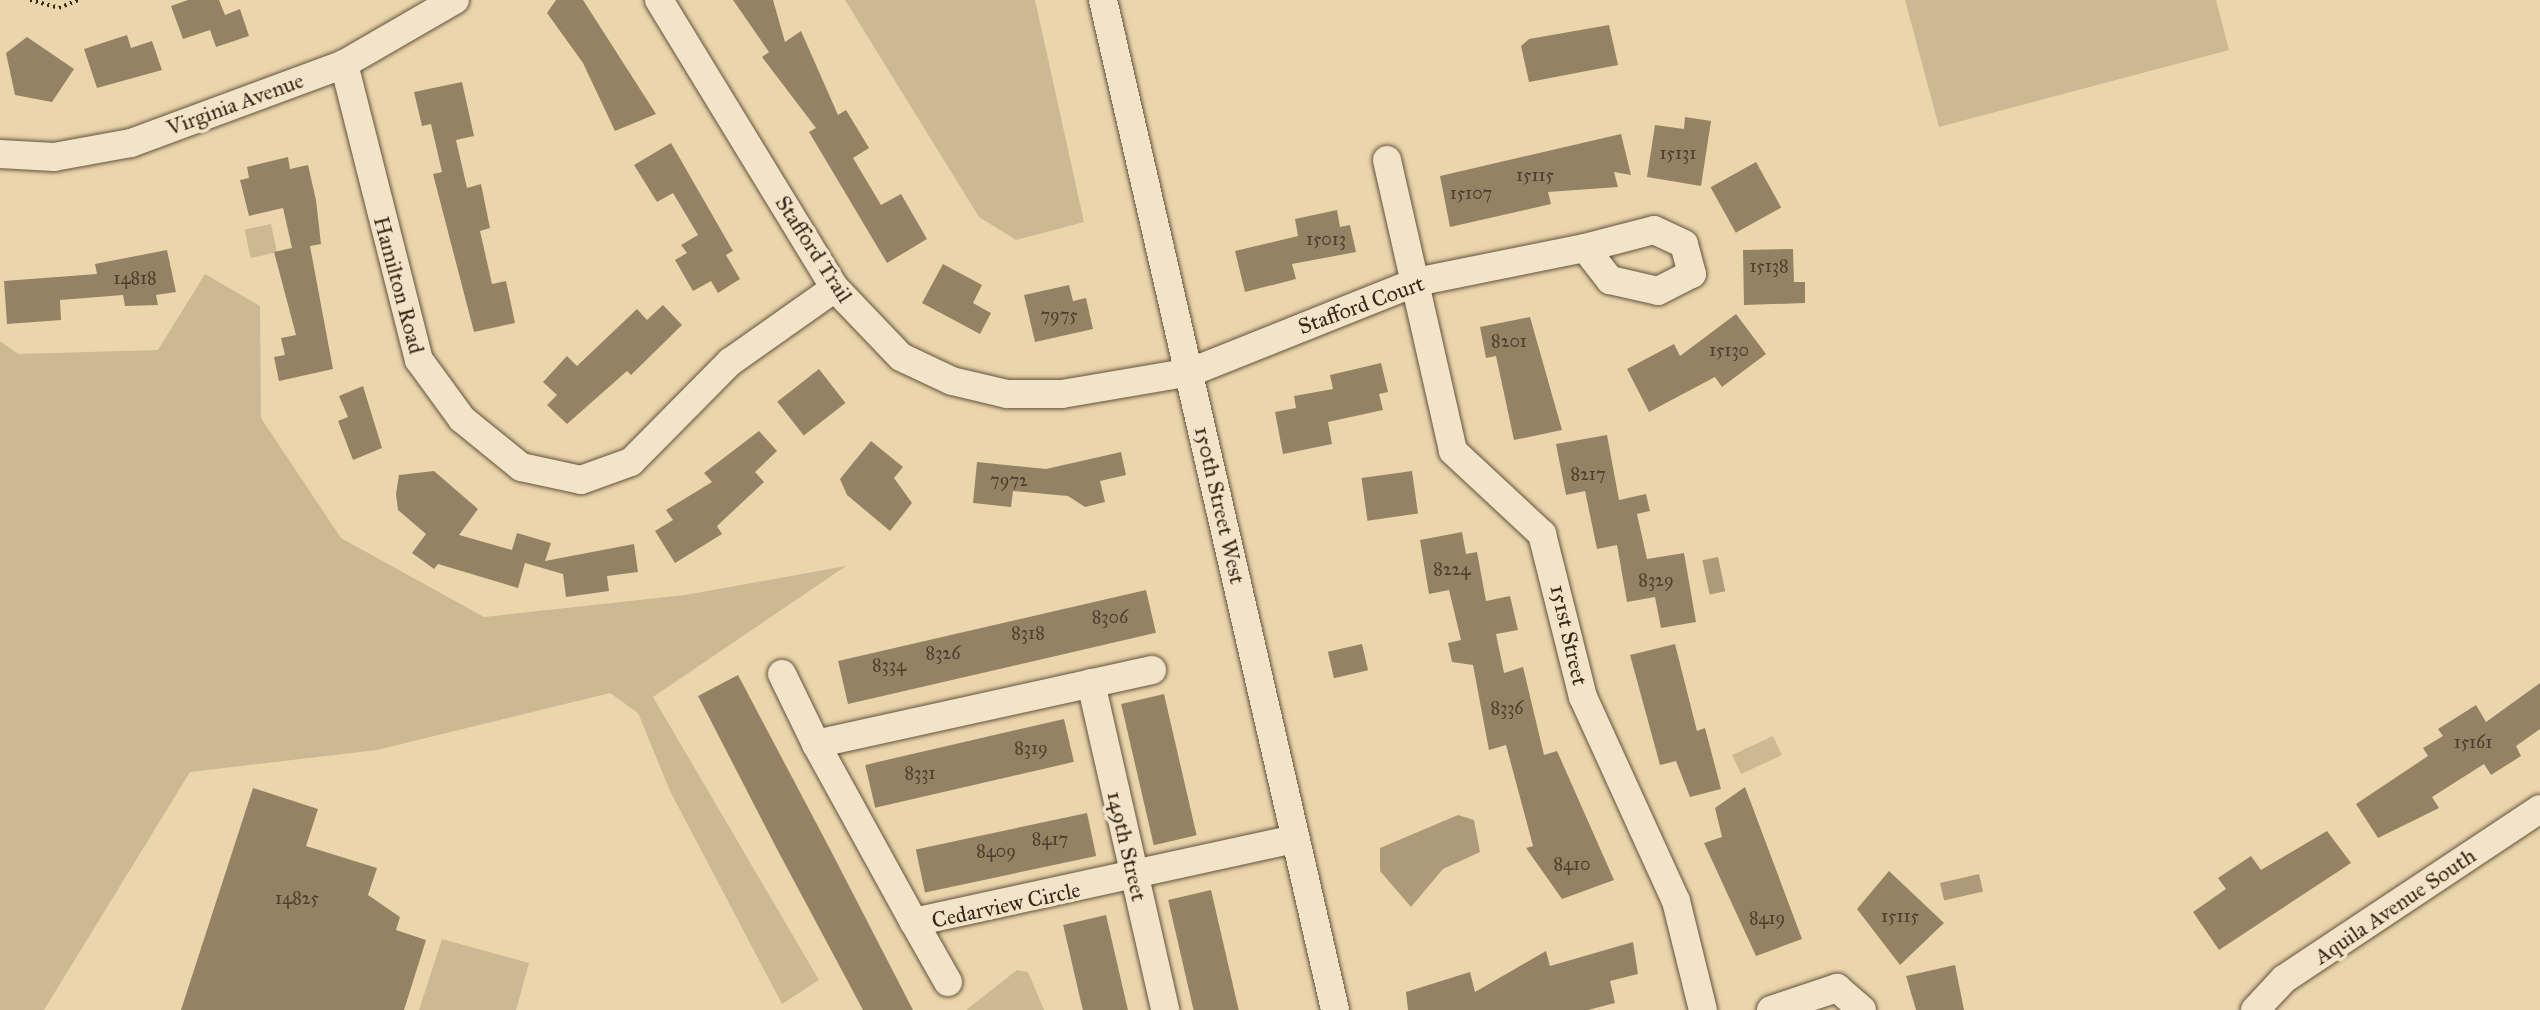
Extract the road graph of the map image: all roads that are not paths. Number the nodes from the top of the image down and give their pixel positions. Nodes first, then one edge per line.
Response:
1 (455, 0) edge
2 (659, 0) edge
3 (1103, 0) edge
4 (344, 64) junction
5 (0, 154) edge
6 (1387, 160) dead end
7 (1585, 248) dead end
8 (1416, 282) junction
9 (835, 288) junction
10 (1191, 372) junction
11 (1152, 670) dead end
12 (782, 674) dead end
13 (1091, 683) junction
14 (816, 744) junction
15 (2540, 809) edge
16 (1295, 839) junction
17 (1134, 878) junction
18 (914, 922) junction
19 (948, 982) dead end
20 (1165, 1010) edge
21 (1335, 1010) edge
22 (1703, 1010) edge
23 (1771, 1010) edge
24 (1862, 1010) edge
25 (2255, 1010) edge

1 - 4 street, Virginia Avenue
2 - 9 street, Stafford Trail
3 - 10 street, 150th Street West
4 - 5 street, Virginia Avenue
4 - 9 street, Hamilton Road
6 - 8 street, 151st Street
7 - 8 street, Stafford Court
8 - 10 street, Stafford Court
8 - 22 street, 151st Street
9 - 10 street, Stafford Trail
10 - 16 street, 150th Street West
11 - 13 street
12 - 14 street, Cedarview Circle
13 - 14 street
13 - 17 street, 149th Street
14 - 18 street, Cedarview Circle
15 - 25 street, Aquila Avenue South
16 - 17 street, Cedarview Circle
16 - 21 street, 150th Street West
17 - 18 street, Cedarview Circle
17 - 20 street, 149th Street
18 - 19 street
23 - 24 street

